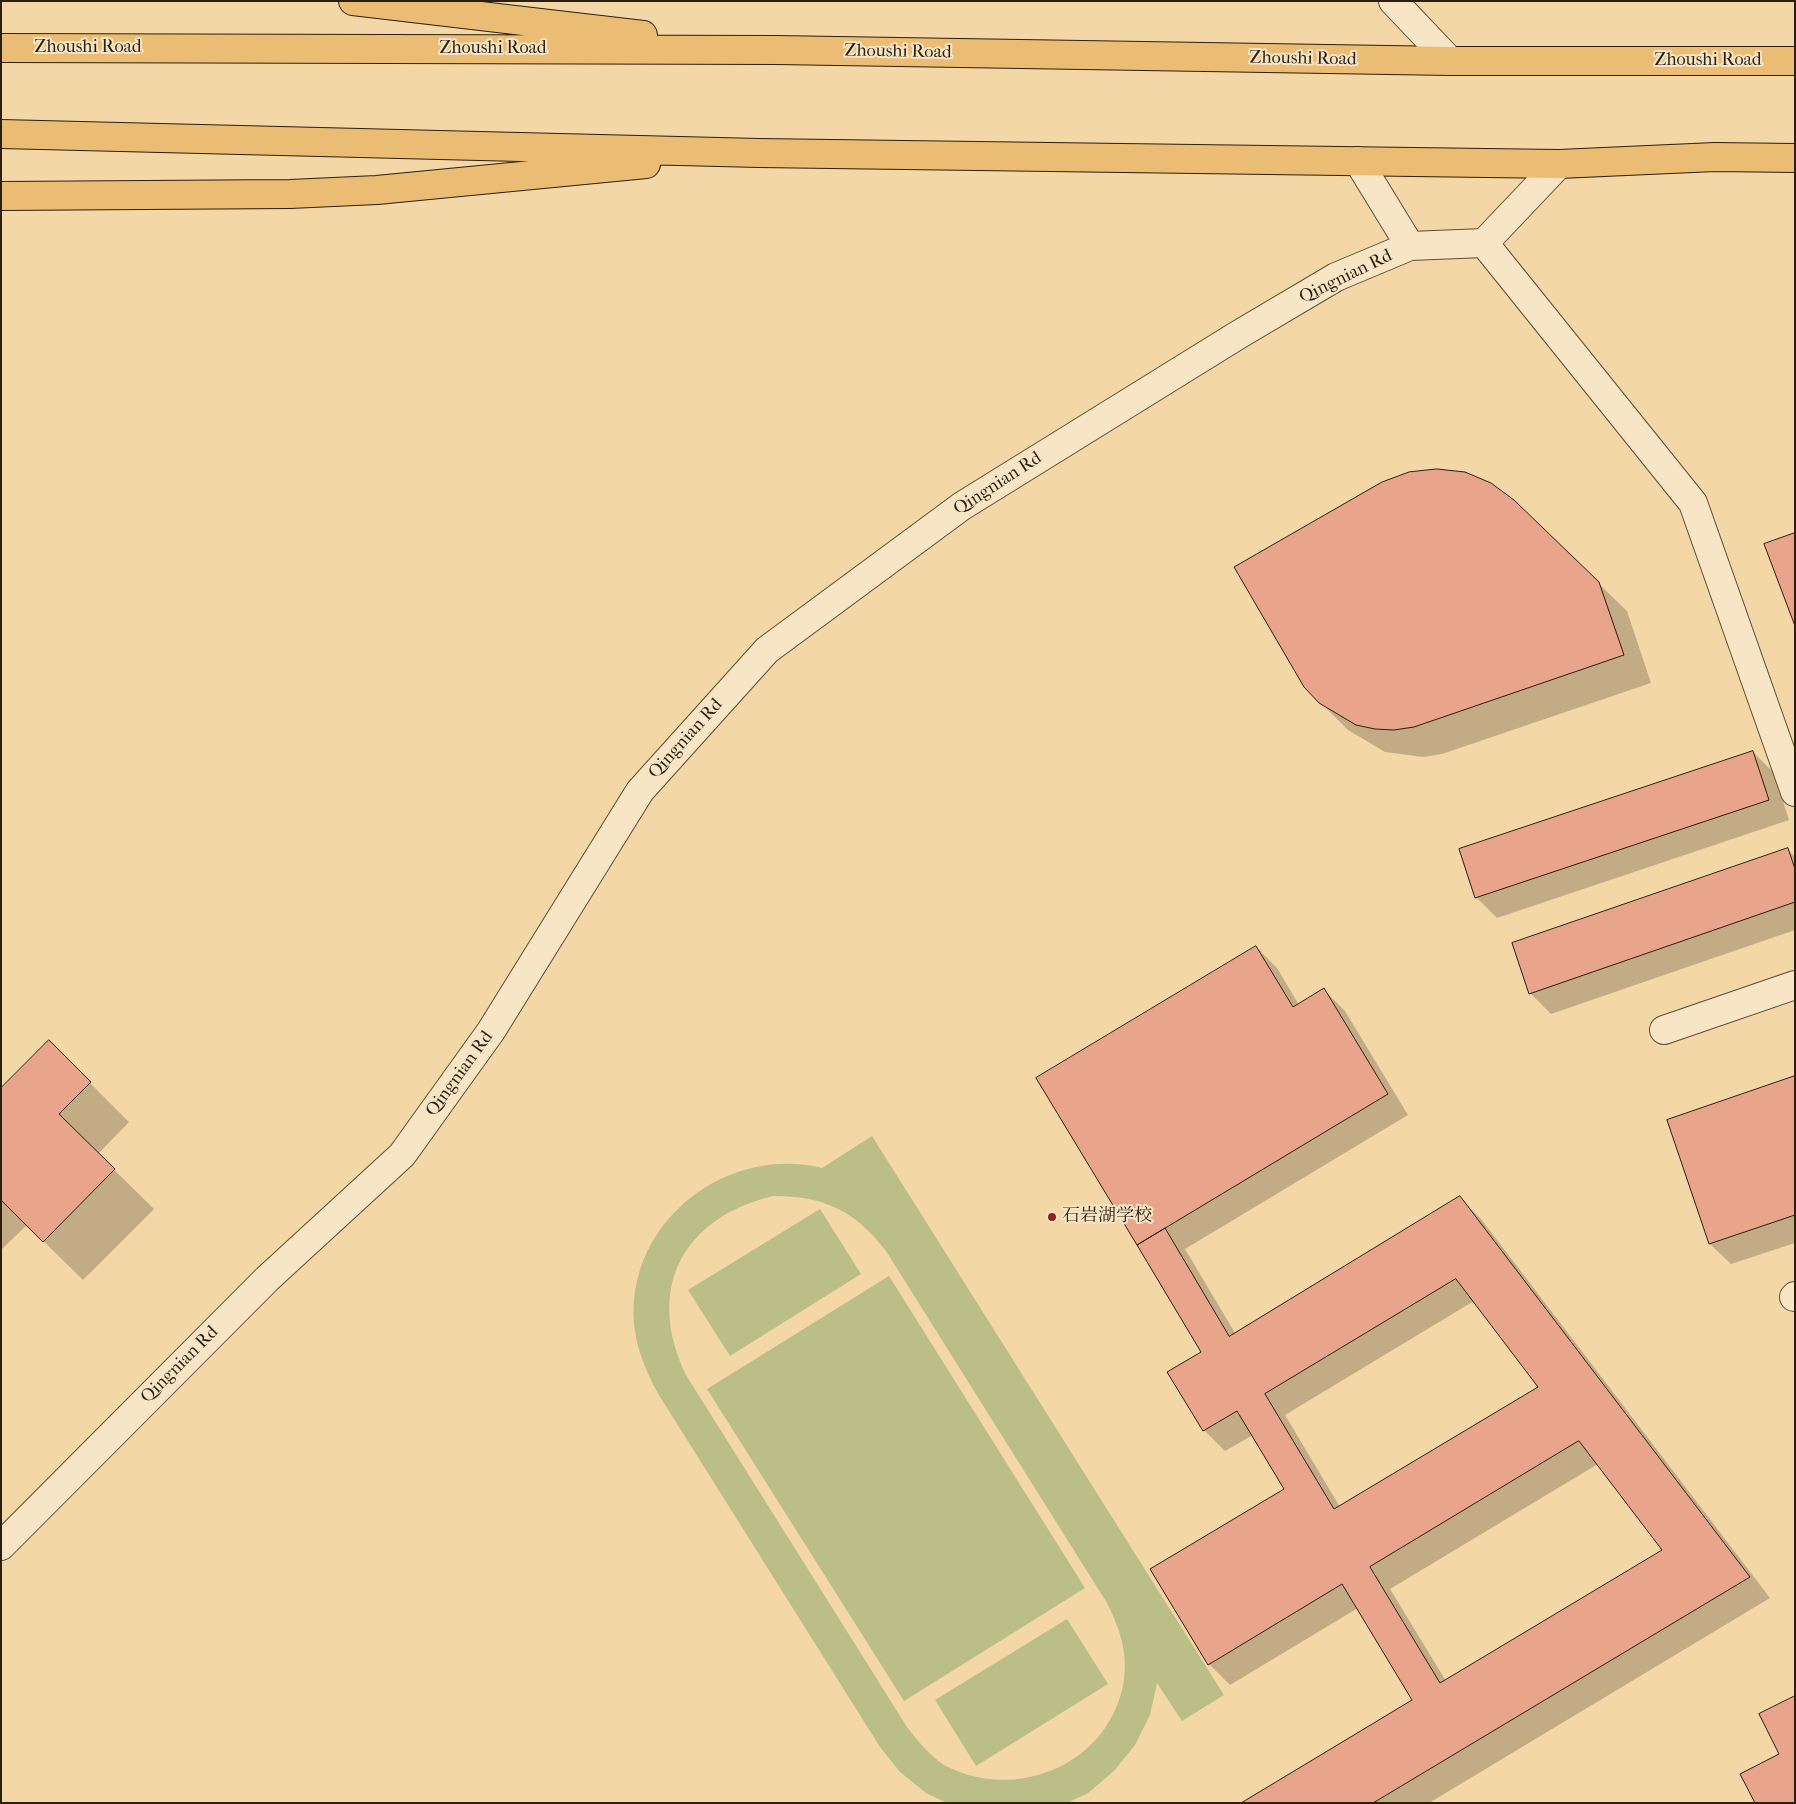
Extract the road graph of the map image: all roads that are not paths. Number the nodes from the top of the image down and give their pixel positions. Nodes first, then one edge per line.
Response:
1 (353, 1) edge
2 (1393, 1) edge
3 (1, 48) edge
4 (776, 50) junction
5 (1450, 61) junction
6 (1795, 61) edge
7 (1, 134) edge
8 (759, 152) junction
9 (1795, 158) edge
10 (1358, 161) junction
11 (1559, 164) junction
12 (1, 196) edge
13 (1484, 243) junction
14 (1410, 246) junction
15 (1795, 792) edge
16 (1795, 985) edge
17 (1664, 1030) dead end
18 (1, 1546) edge

1 - 4 main road
2 - 5 street
3 - 4 main road, Zhoushi Road
4 - 5 main road, Zhoushi Road
5 - 6 main road, Zhoushi Road
7 - 8 main road
8 - 10 main road
8 - 12 main road
9 - 11 main road
10 - 11 main road
10 - 14 street
11 - 13 street
13 - 14 street, Qingnian Rd
13 - 15 street
14 - 18 street, Qingnian Rd
16 - 17 street

